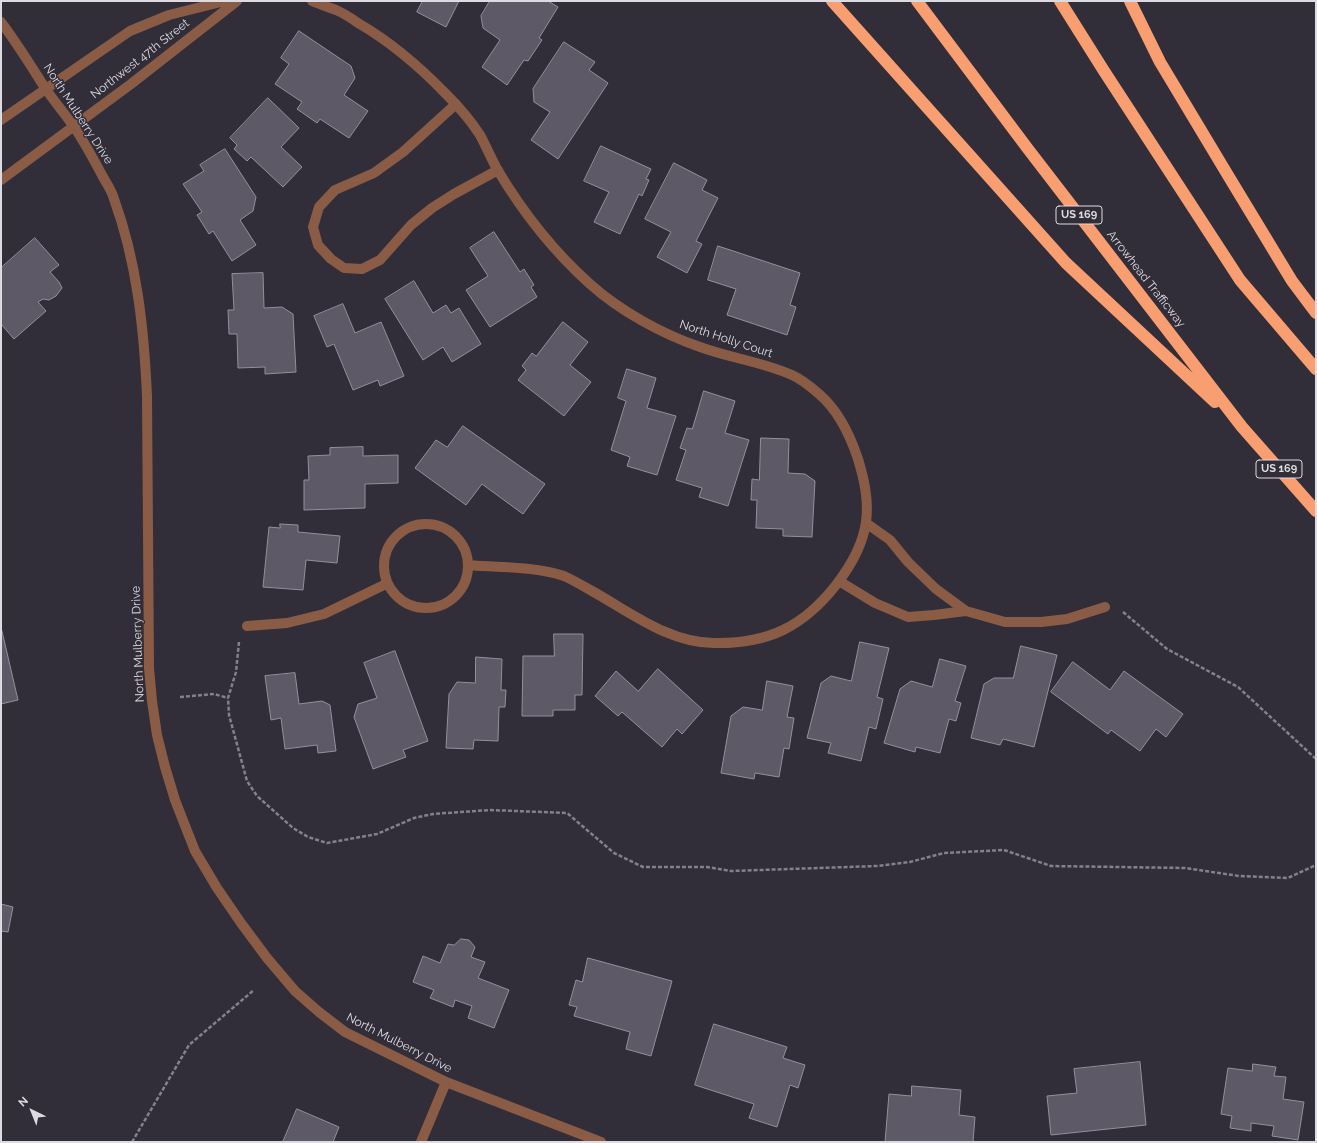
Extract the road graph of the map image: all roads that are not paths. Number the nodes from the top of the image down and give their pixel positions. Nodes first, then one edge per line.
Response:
1 (225, 1) edge
2 (237, 1) edge
3 (312, 1) edge
4 (832, 1) edge
5 (917, 1) edge
6 (1060, 1) edge
7 (1130, 1) edge
8 (1, 22) edge
9 (46, 88) junction
10 (456, 104) junction
11 (1, 120) edge
12 (74, 127) junction
13 (498, 170) junction
14 (1, 180) edge
15 (1316, 313) edge
16 (1316, 369) edge
17 (1242, 427) junction
18 (1316, 511) edge
19 (866, 523) junction
20 (468, 565) junction
21 (839, 581) junction
22 (386, 584) junction
23 (1105, 607) road end
24 (966, 611) junction
25 (247, 626) road end
26 (446, 1082) junction
27 (421, 1142) edge
28 (602, 1142) edge

1 - 9 street, Northwest 47th Street
2 - 12 street, Northwest 47th Street
3 - 10 street, North Holly Court
4 - 17 highway
5 - 17 highway, Arrowhead Trafficway / US 169
6 - 16 highway
7 - 15 highway
8 - 9 street, North Mulberry Drive
9 - 11 street, Northwest 47th Street
9 - 12 street, North Mulberry Drive
10 - 13 street, North Holly Court
10 - 13 street
12 - 14 street, Northwest 47th Street
12 - 26 street, North Mulberry Drive
13 - 19 street, North Holly Court
17 - 18 highway, Arrowhead Trafficway / US 169
19 - 21 street, North Holly Court
19 - 24 street
20 - 21 street, North Holly Court
20 - 22 street
20 - 22 street
21 - 24 street
22 - 25 street
23 - 24 street
26 - 27 street
26 - 28 street, North Mulberry Drive

